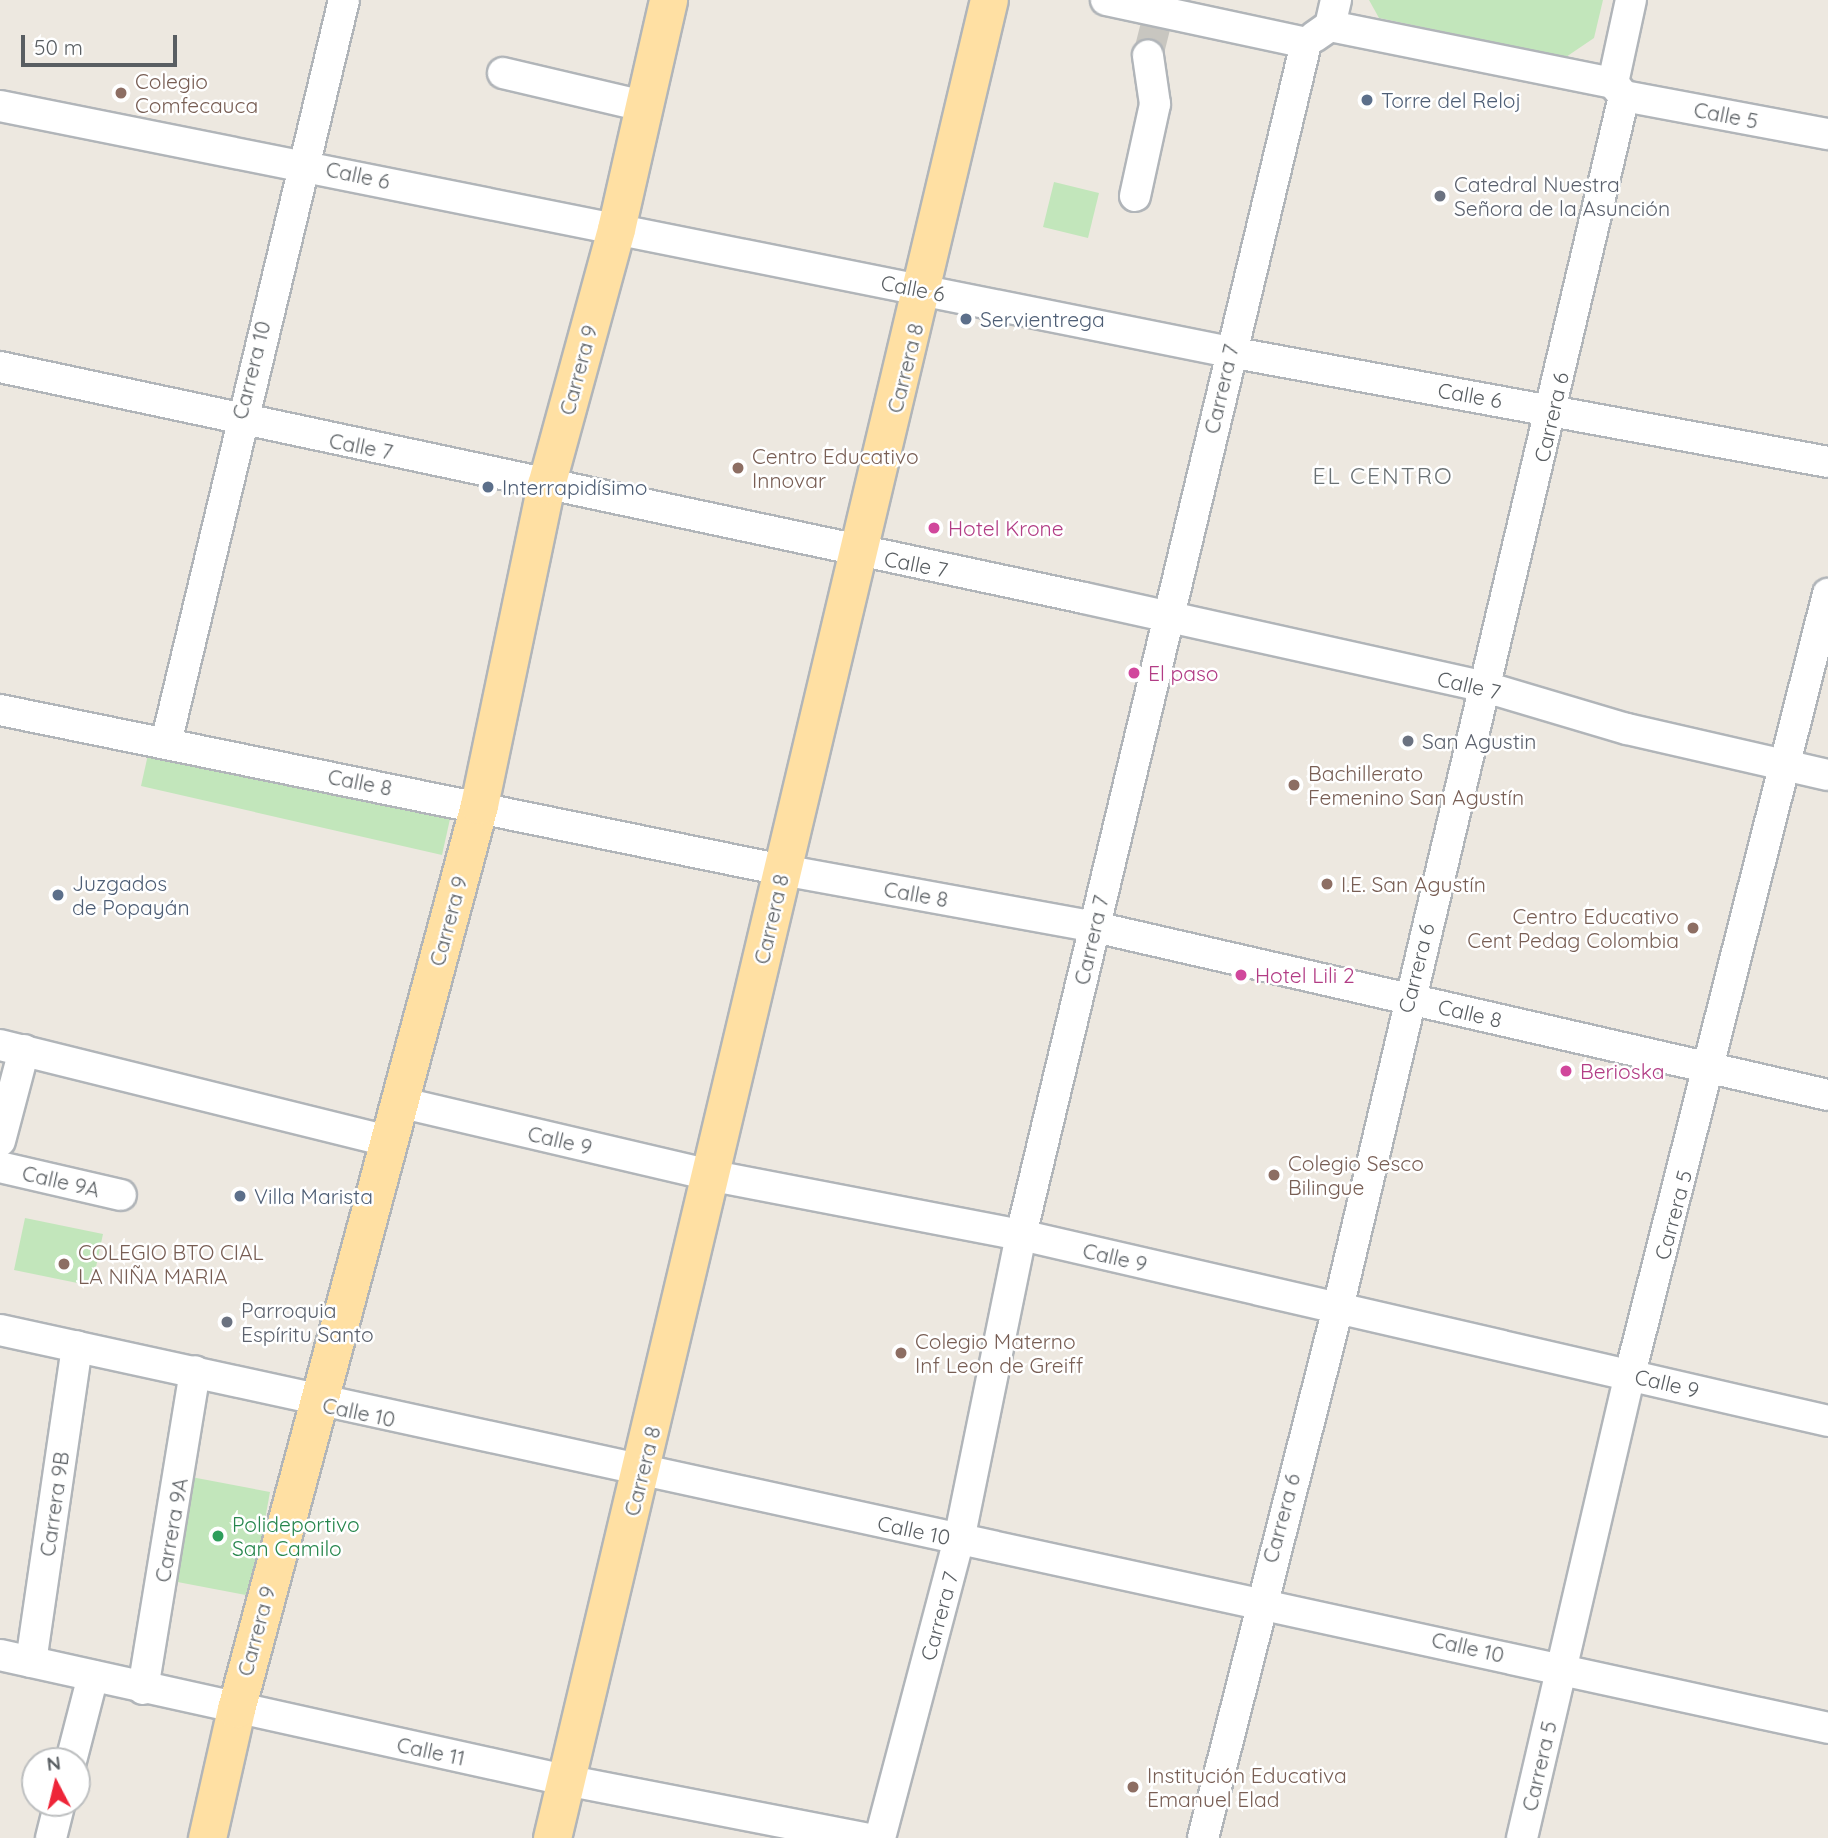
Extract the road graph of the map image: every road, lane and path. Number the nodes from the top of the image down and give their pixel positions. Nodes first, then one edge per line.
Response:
1 (344, 0) edge
2 (668, 0) edge
3 (989, 0) edge
4 (1106, 0) edge
5 (1631, 0) edge
6 (1333, 13) edge
7 (1306, 43) junction
8 (1148, 55) tunnel mouth
9 (503, 73) dead end
10 (1618, 89) junction
11 (0, 106) edge
12 (644, 106) junction
13 (1828, 134) edge
14 (304, 164) junction
15 (1135, 196) dead end
16 (617, 229) junction
17 (924, 290) junction
18 (1230, 352) junction
19 (0, 367) edge
20 (1553, 410) junction
21 (238, 421) junction
22 (1828, 461) edge
23 (547, 485) junction
24 (859, 553) junction
25 (1828, 594) edge
26 (1168, 619) junction
27 (1485, 687) junction
28 (0, 710) edge
29 (166, 743) junction
30 (1786, 765) junction
31 (1828, 775) edge
32 (479, 806) junction
33 (782, 870) junction
34 (1095, 927) junction
35 (1408, 999) junction
36 (12, 1048) edge
37 (1713, 1068) junction
38 (1828, 1095) edge
39 (399, 1102) junction
40 (0, 1141) edge
41 (389, 1141) junction
42 (0, 1167) edge
43 (714, 1176) junction
44 (121, 1195) dead end
45 (1021, 1235) junction
46 (1338, 1308) junction
47 (0, 1330) edge
48 (77, 1346) junction
49 (195, 1371) junction
50 (1630, 1374) junction
51 (317, 1403) junction
52 (1828, 1421) edge
53 (642, 1473) junction
54 (959, 1540) junction
55 (1258, 1601) junction
56 (0, 1656) edge
57 (30, 1662) junction
58 (1562, 1668) junction
59 (93, 1676) junction
60 (143, 1689) junction
61 (236, 1709) junction
62 (1828, 1728) edge
63 (75, 1747) edge
64 (565, 1780) junction
65 (56, 1817) edge
66 (51, 1838) edge
67 (207, 1838) edge
68 (552, 1838) edge
69 (864, 1838) edge
70 (880, 1838) edge
71 (1203, 1838) edge
72 (1522, 1838) edge

1 - 14 street, Carrera 10
2 - 12 main road, Carrera 9
3 - 17 main road, Carrera 8
4 - 7 street
5 - 10 street, Carrera 6
6 - 7 street
6 - 10 street, Calle 5
7 - 18 street, Carrera 7
8 - 15 street
9 - 12 street
10 - 13 street, Calle 5
10 - 20 street, Carrera 6
11 - 14 street, Calle 6
12 - 16 main road, Carrera 9
14 - 16 street, Calle 6
14 - 21 street, Carrera 10
16 - 17 street, Calle 6
16 - 23 main road, Carrera 9
17 - 18 street, Calle 6
17 - 24 main road, Carrera 8
18 - 20 street, Calle 6
18 - 26 street, Carrera 7
19 - 21 street, Calle 7
20 - 22 street, Calle 6
20 - 27 street, Carrera 6
21 - 23 street, Calle 7
21 - 29 street, Carrera 10
23 - 24 street, Calle 7
23 - 32 main road, Carrera 9
24 - 26 street, Calle 7
24 - 33 main road, Carrera 8
25 - 30 street, Carrera 5
26 - 27 street, Calle 7
26 - 34 street, Carrera 7
27 - 30 street, Calle 7
27 - 35 street, Carrera 6
28 - 29 street, Calle 8
29 - 32 street, Calle 8
30 - 31 street, Calle 7
30 - 37 street, Carrera 5
32 - 33 street, Calle 8
32 - 39 main road, Carrera 9
33 - 34 street, Calle 8
33 - 43 main road, Carrera 8
34 - 35 street, Calle 8
34 - 45 street, Carrera 7
35 - 37 street, Calle 8
35 - 46 street, Carrera 6
36 - 40 street
36 - 41 street
37 - 38 street, Calle 8
37 - 50 street, Carrera 5
39 - 41 main road, Carrera 9
39 - 43 street, Calle 9
41 - 51 main road, Carrera 9
42 - 44 street, Calle 9A
43 - 45 street, Calle 9
43 - 53 main road, Carrera 8
45 - 46 street, Calle 9
45 - 54 street, Carrera 7
46 - 50 street, Calle 9
46 - 55 street, Carrera 6
47 - 48 street, Calle 10
48 - 49 street, Calle 10
48 - 57 street, Carrera 9B
49 - 51 street, Calle 10
49 - 60 street, Carrera 9A
50 - 52 street, Calle 9
50 - 58 street, Carrera 5
51 - 53 street, Calle 10
51 - 61 main road, Carrera 9
53 - 54 street, Calle 10
53 - 64 main road, Carrera 8
54 - 55 street, Calle 10
54 - 70 street, Carrera 7
55 - 58 street, Calle 10
55 - 71 street, Carrera 6
56 - 57 street, Calle 11
57 - 59 street, Calle 11
58 - 62 street, Calle 10
58 - 72 street, Carrera 5
59 - 60 street, Calle 11
59 - 63 street
60 - 61 street, Calle 11
61 - 64 street, Calle 11
61 - 67 main road, Carrera 9
64 - 68 main road, Carrera 8
64 - 69 street, Calle 11
65 - 66 street

